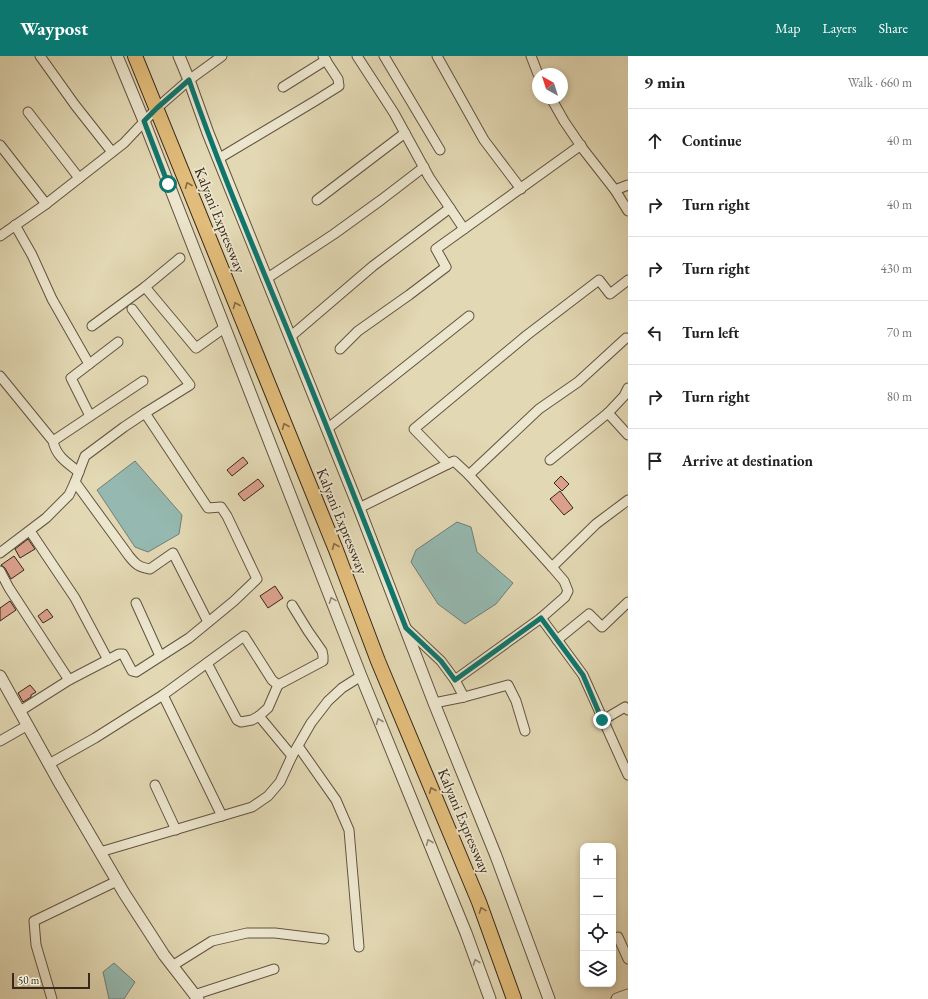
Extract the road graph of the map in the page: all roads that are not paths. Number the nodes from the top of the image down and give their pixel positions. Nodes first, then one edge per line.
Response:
1 (40, 56) edge
2 (117, 56) edge
3 (135, 56) edge
4 (179, 56) edge
5 (222, 56) edge
6 (357, 56) edge
7 (384, 56) edge
8 (437, 56) edge
9 (531, 56) edge
10 (324, 58) edge
11 (536, 68) edge
12 (189, 80) junction
13 (283, 87) dead end
14 (554, 104) edge
15 (157, 108) junction
16 (28, 112) dead end
17 (144, 121) junction
18 (405, 133) junction
19 (0, 145) edge
20 (581, 145) junction
21 (440, 150) dead end
22 (112, 152) junction
23 (218, 159) junction
24 (424, 167) junction
25 (79, 178) junction
26 (628, 185) edge
27 (521, 189) junction
28 (615, 190) junction
29 (317, 200) dead end
30 (46, 204) junction
31 (450, 208) junction
32 (628, 211) edge
33 (15, 225) junction
34 (464, 230) junction
35 (1, 232) edge
36 (180, 258) dead end
37 (266, 279) junction
38 (628, 280) edge
39 (145, 287) junction
40 (132, 309) dead end
41 (469, 316) dead end
42 (92, 326) dead end
43 (224, 328) junction
44 (290, 337) junction
45 (628, 338) edge
46 (118, 342) dead end
47 (340, 349) dead end
48 (89, 364) junction
49 (0, 376) edge
50 (143, 381) dead end
51 (628, 388) edge
52 (145, 413) junction
53 (608, 413) junction
54 (90, 416) junction
55 (327, 430) junction
56 (628, 435) edge
57 (52, 440) junction
58 (550, 460) dead end
59 (448, 464) junction
60 (79, 472) junction
61 (469, 475) junction
62 (76, 482) junction
63 (628, 500) edge
64 (359, 508) junction
65 (30, 531) junction
66 (0, 553) edge
67 (552, 567) junction
68 (0, 571) edge
69 (628, 602) edge
70 (136, 603) dead end
71 (292, 605) dead end
72 (541, 618) junction
73 (208, 622) junction
74 (406, 628) junction
75 (557, 640) junction
76 (160, 656) junction
77 (108, 660) junction
78 (207, 663) junction
79 (0, 676) edge
80 (361, 676) junction
81 (70, 680) junction
82 (455, 680) junction
83 (278, 685) junction
84 (163, 695) junction
85 (464, 697) junction
86 (434, 703) junction
87 (628, 710) edge
88 (20, 712) junction
89 (259, 716) junction
90 (602, 720) junction
91 (28, 725) junction
92 (525, 731) dead end
93 (0, 741) edge
94 (298, 746) junction
95 (292, 756) junction
96 (49, 764) junction
97 (628, 775) edge
98 (155, 785) dead end
99 (222, 816) junction
100 (176, 830) junction
101 (100, 852) junction
102 (118, 881) junction
103 (618, 937) dead end
104 (324, 939) dead end
105 (359, 947) dead end
106 (628, 959) edge
107 (172, 966) junction
108 (274, 969) dead end
109 (628, 995) edge
110 (196, 997) edge
111 (52, 999) edge
112 (490, 999) edge
113 (514, 999) edge
114 (549, 999) edge
115 (617, 999) edge

1 - 22 street
2 - 17 street
3 - 15 highway, Kalyani Expressway
4 - 12 street
5 - 12 street
6 - 18 street
7 - 21 street
8 - 27 street
9 - 11 street
10 - 13 street
10 - 23 street
12 - 15 street
12 - 23 street
14 - 20 street
15 - 17 street
113 -> 15 highway, Kalyani Expressway
16 - 25 street
17 - 22 street
17 - 43 street
18 - 24 street
18 - 29 street
19 - 30 street
20 - 27 street
20 - 28 street
22 - 25 street
23 - 37 street
24 - 31 street
24 - 37 street
25 - 30 street
26 - 28 street
27 - 34 street
28 - 32 street
30 - 33 street
31 - 34 street
31 - 44 street
33 - 35 street
33 - 48 street
34 - 47 street
36 - 39 street
37 - 44 street
38 - 59 street
39 - 42 street
39 - 43 street
40 - 52 street
41 - 55 street
80 -> 43 street
44 - 55 street
45 - 61 street
46 - 48 street
48 - 54 street
49 - 57 street
50 - 54 street
51 - 53 street
52 - 60 street
52 - 73 street
53 - 56 street
53 - 58 street
54 - 57 street
55 - 64 street
57 - 60 street
59 - 61 street
59 - 64 street
60 - 62 street
61 - 67 street
62 - 65 street
62 - 73 street
63 - 67 street
64 - 74 street
65 - 66 street
65 - 77 street
67 - 72 street
68 - 81 street
69 - 75 street
70 - 76 street
71 - 83 street
72 - 75 street
72 - 82 street
73 - 76 street
74 - 82 street
74 - 86 street
75 - 90 street
76 - 77 street
77 - 81 street
78 - 83 street
78 - 84 street
78 - 89 street
79 - 88 street
80 - 94 street
112 -> 80 street
81 - 88 street
82 - 85 street
83 - 89 street
84 - 96 street
84 - 99 street
85 - 86 street
85 - 92 street
86 - 114 street
87 - 90 street
88 - 91 street
89 - 95 street
90 - 97 street
91 - 93 street
91 - 96 street
94 - 95 street
94 - 105 street
95 - 99 street
96 - 101 street
98 - 100 street
99 - 100 street
100 - 101 street
101 - 102 street
102 - 107 street
102 - 111 street
103 - 106 street
104 - 107 street
107 - 110 street
108 - 110 street
109 - 115 street

